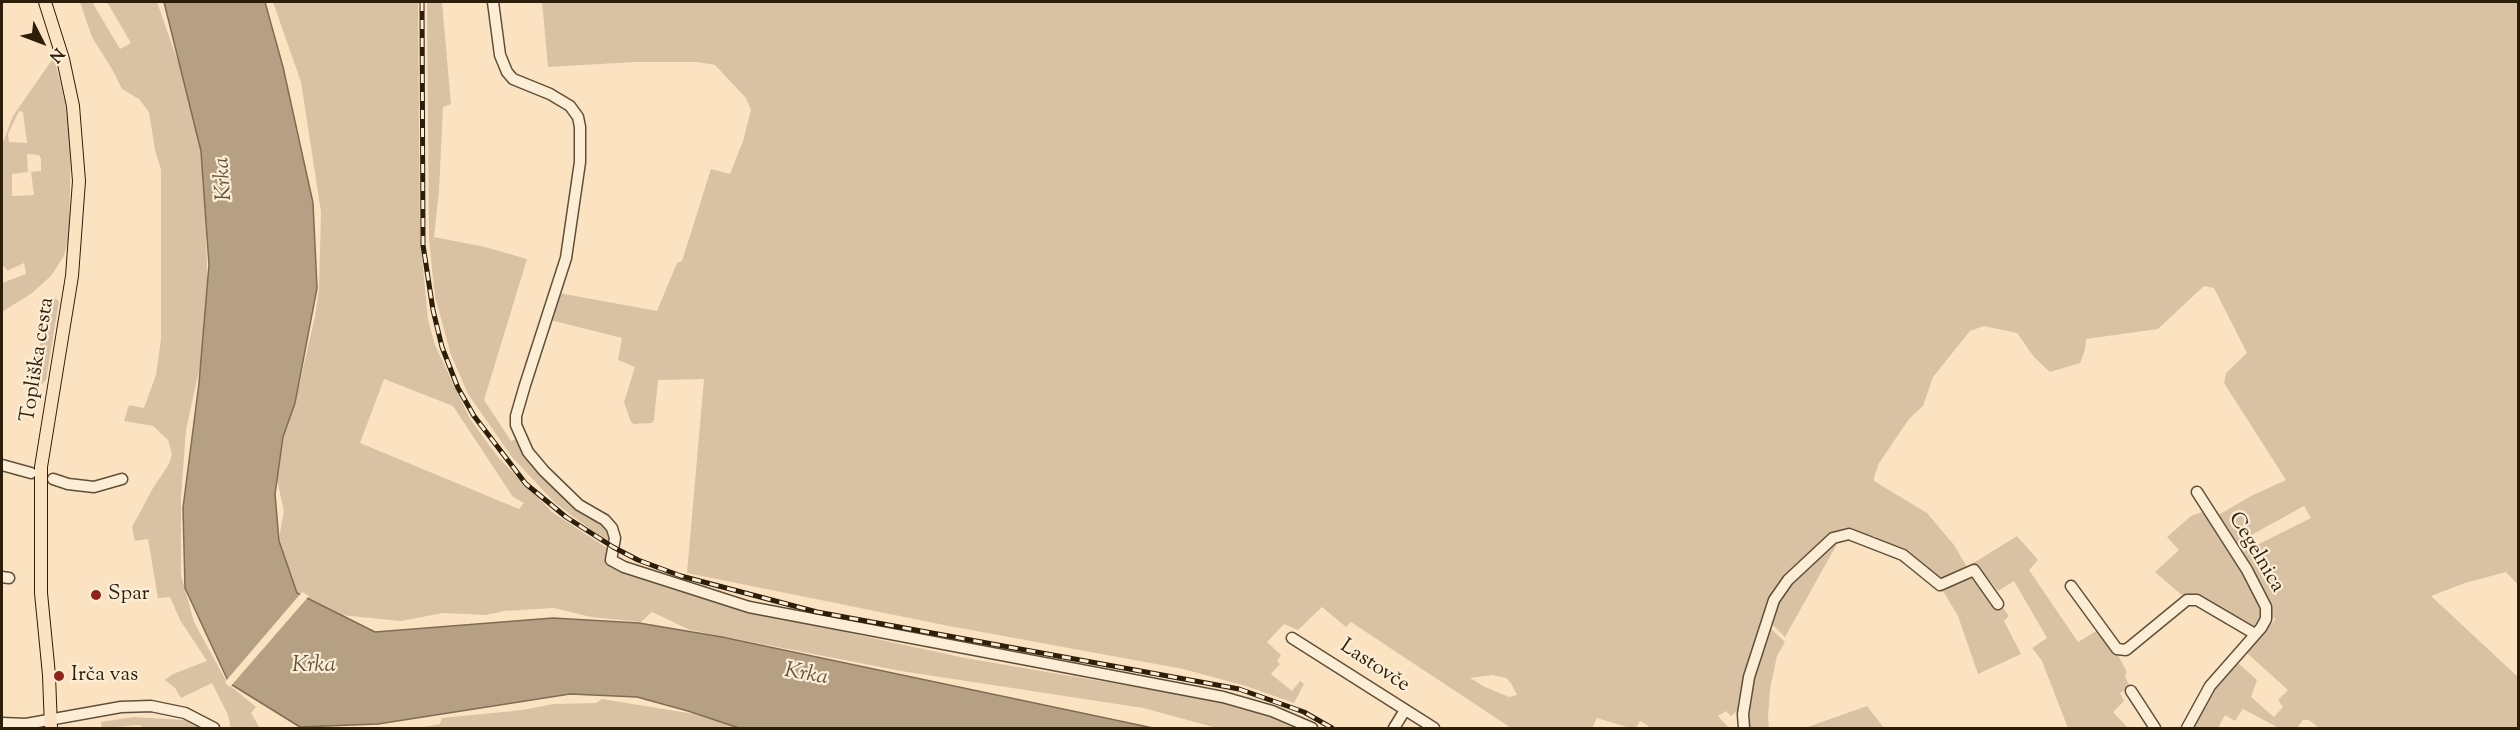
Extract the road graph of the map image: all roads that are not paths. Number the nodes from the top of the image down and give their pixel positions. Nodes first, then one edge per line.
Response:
1 (45, 2) edge
2 (493, 2) edge
3 (2, 465) edge
4 (30, 473) dead end
5 (53, 479) dead end
6 (122, 480) dead end
7 (2197, 492) dead end
8 (2071, 586) dead end
9 (1998, 604) dead end
10 (2255, 634) junction
11 (1292, 638) dead end
12 (2131, 691) dead end
13 (1405, 710) junction
14 (2, 723) edge
15 (51, 723) edge
16 (213, 729) edge
17 (1312, 729) edge
18 (1394, 729) edge
19 (1434, 729) edge
20 (1744, 729) edge
21 (2155, 729) edge
22 (2187, 729) edge

1 - 15 main road, Topliška cesta
2 - 17 street
3 - 4 street
5 - 6 street
7 - 10 street, Cegelnica
8 - 10 street
9 - 20 street
10 - 22 street, Cegelnica
11 - 13 street, Lastovče
12 - 21 street
13 - 18 street
13 - 19 street, Lastovče
14 - 15 street
15 - 16 street

